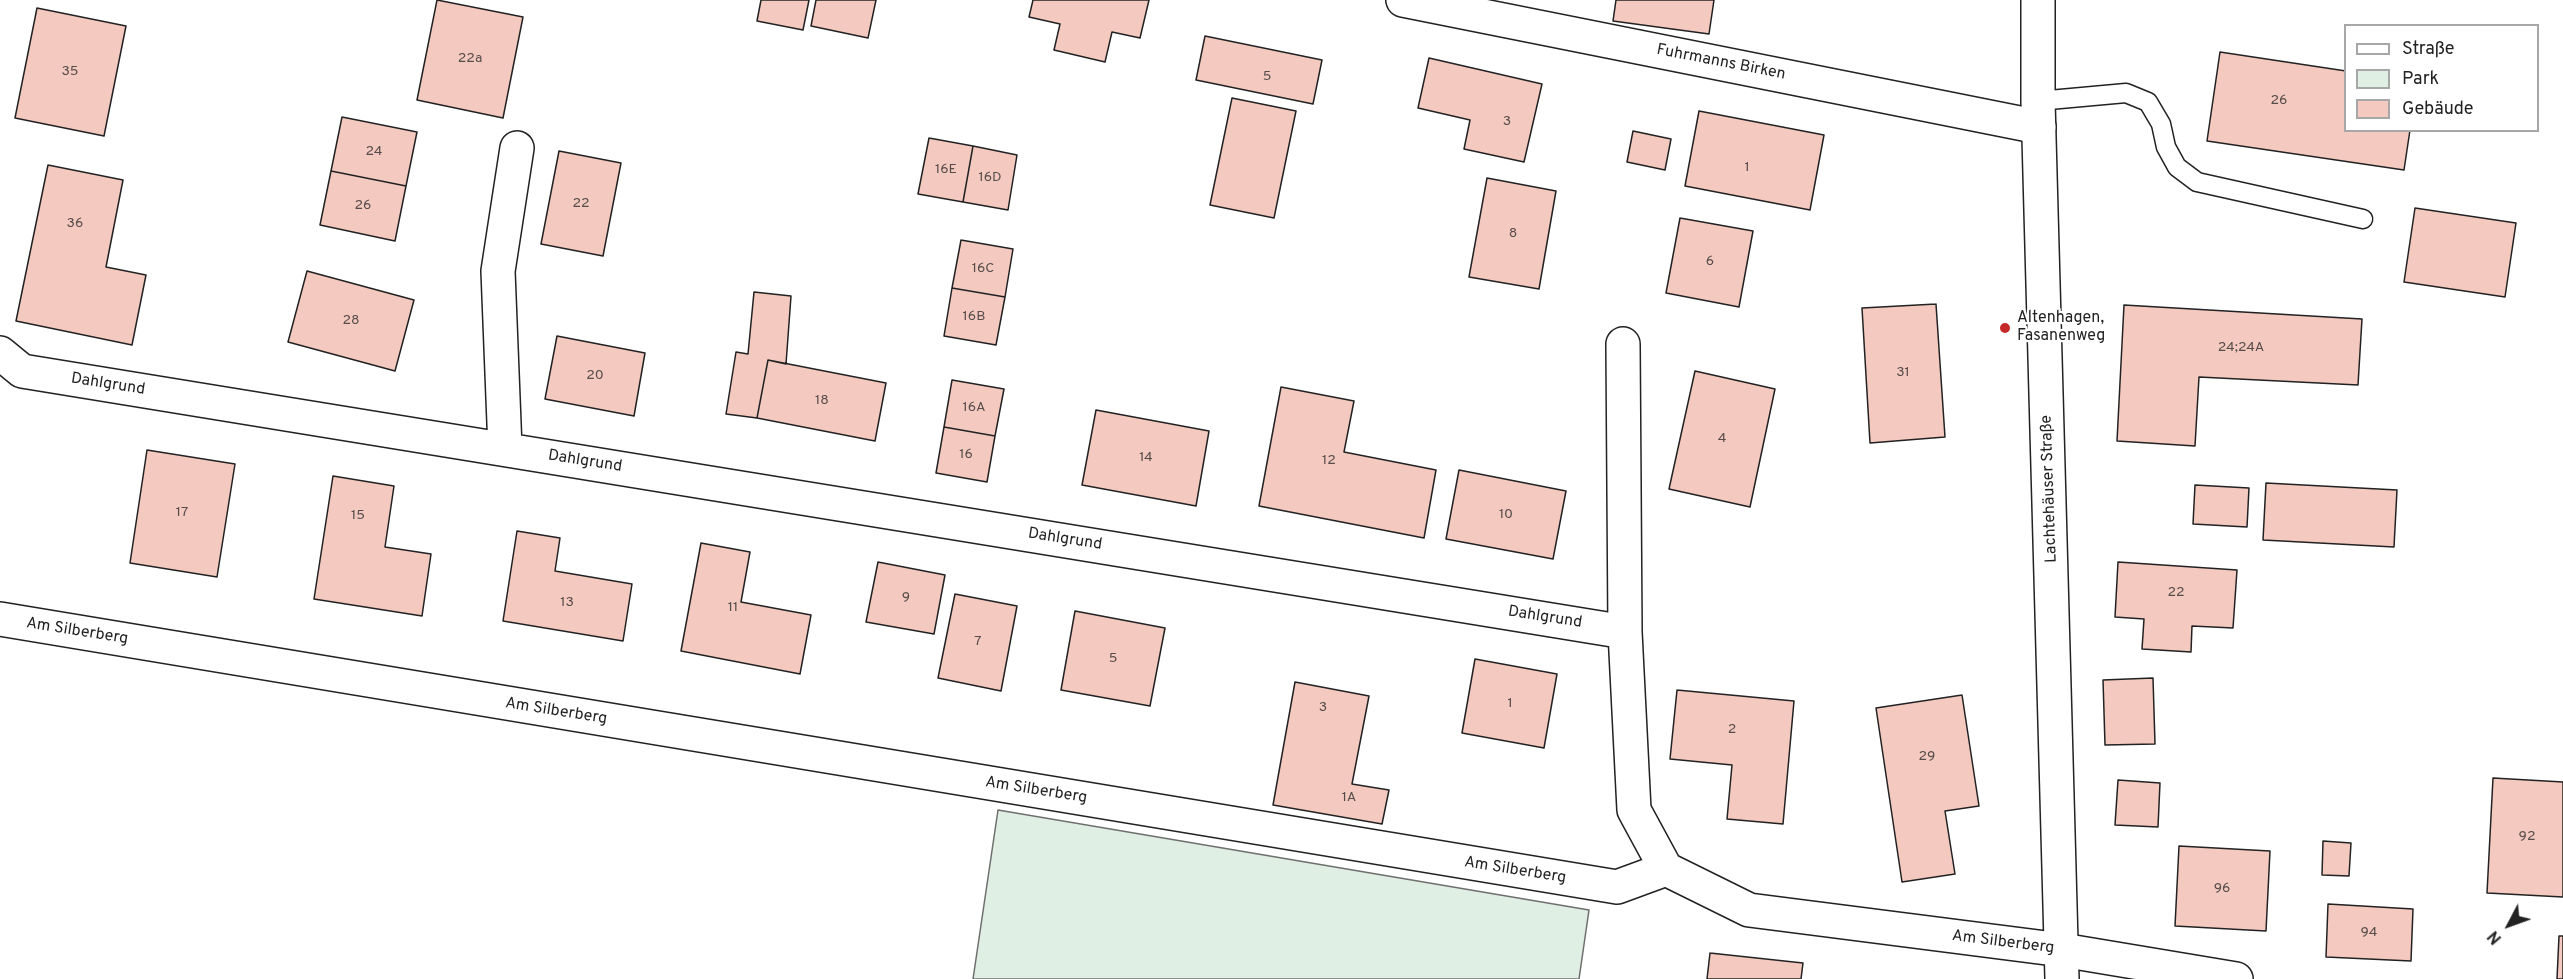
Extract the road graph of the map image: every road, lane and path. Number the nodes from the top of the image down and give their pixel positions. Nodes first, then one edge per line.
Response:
1 (1403, 0) edge
2 (2038, 0) edge
3 (2038, 114) junction
4 (517, 148) dead end
5 (2362, 219) dead end
6 (1623, 344) dead end
7 (0, 353) edge
8 (505, 449) junction
9 (0, 619) edge
10 (1625, 632) junction
11 (1666, 869) junction
12 (2062, 965) edge
13 (2236, 979) edge

1 - 3 street, Fuhrmanns Birken
2 - 3 street, Lachtehäuser Straße
3 - 5 lane
3 - 12 street, Lachtehäuser Straße
4 - 8 street
6 - 10 street
7 - 8 street, Dahlgrund
8 - 10 street, Dahlgrund
9 - 11 street, Am Silberberg
10 - 11 street
11 - 12 street, Am Silberberg
12 - 13 street, Am Silberberg

